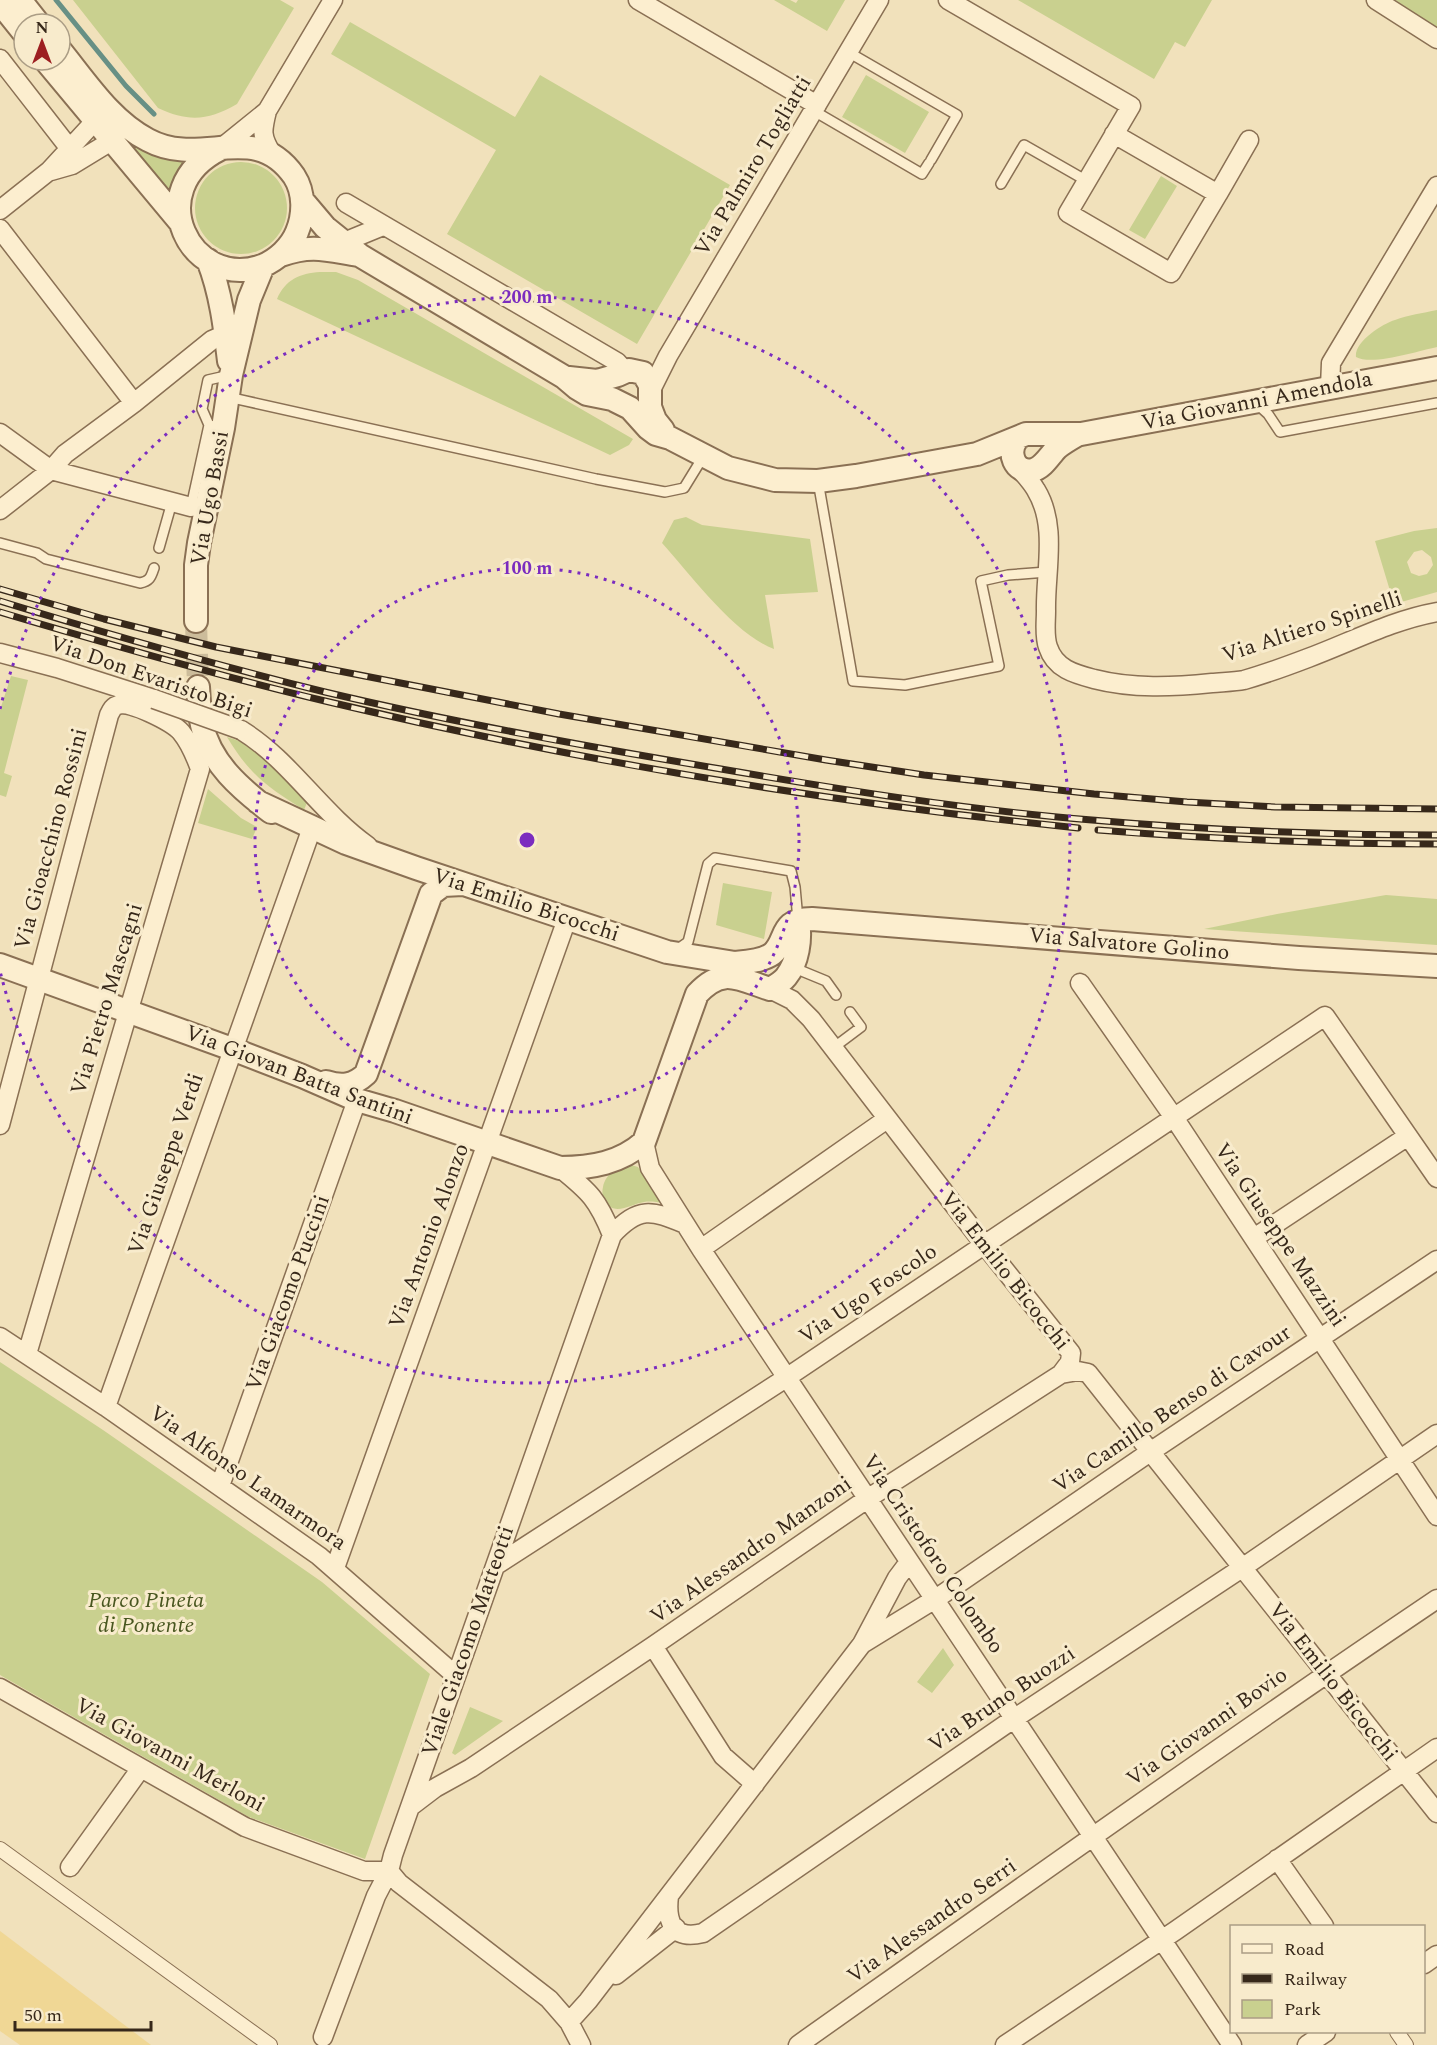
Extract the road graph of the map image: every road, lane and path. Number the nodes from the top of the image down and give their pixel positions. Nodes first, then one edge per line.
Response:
1 (333, 0) edge
2 (638, 0) edge
3 (879, 0) edge
4 (948, 0) edge
5 (1376, 0) edge
6 (0, 3) edge
7 (12, 18) edge
8 (1437, 39) edge
9 (848, 52) junction
10 (0, 59) edge
11 (72, 68) edge
12 (57, 72) edge
13 (815, 108) junction
14 (267, 111) junction
15 (103, 116) junction
16 (1114, 134) junction
17 (113, 140) junction
18 (1249, 140) dead end
19 (70, 149) junction
20 (220, 149) junction
21 (272, 154) junction
22 (49, 171) junction
23 (1087, 181) junction
24 (1001, 184) dead end
25 (1437, 186) edge
26 (1218, 194) junction
27 (303, 201) junction
28 (346, 203) dead end
29 (0, 210) edge
30 (180, 222) junction
31 (383, 226) junction
32 (0, 229) edge
33 (352, 249) junction
34 (208, 260) junction
35 (272, 261) junction
36 (226, 334) junction
37 (668, 356) junction
38 (1437, 368) edge
39 (626, 372) junction
40 (564, 377) junction
41 (230, 386) junction
42 (1330, 387) junction
43 (637, 399) junction
44 (1255, 402) junction
45 (134, 403) junction
46 (1437, 403) edge
47 (216, 426) junction
48 (0, 434) edge
49 (1077, 435) junction
50 (1024, 436) junction
51 (977, 454) junction
52 (704, 457) junction
53 (1046, 459) junction
54 (1016, 464) junction
55 (51, 470) junction
56 (818, 481) junction
57 (172, 502) junction
58 (191, 507) joint
59 (0, 510) edge
60 (0, 543) edge
61 (159, 548) dead end
62 (154, 568) dead end
63 (1047, 572) junction
64 (1437, 612) edge
65 (196, 621) tunnel mouth
66 (0, 653) edge
67 (198, 687) tunnel mouth
68 (116, 706) joint
69 (258, 802) junction
70 (309, 836) junction
71 (385, 858) junction
72 (416, 868) junction
73 (467, 884) junction
74 (431, 894) junction
75 (567, 919) junction
76 (799, 928) junction
77 (667, 952) junction
78 (765, 957) junction
79 (0, 965) edge
80 (1437, 966) edge
81 (792, 967) junction
82 (39, 978) junction
83 (1080, 983) dead end
84 (770, 989) junction
85 (697, 994) junction
86 (836, 995) dead end
87 (128, 1011) junction
88 (849, 1012) dead end
89 (833, 1048) junction
90 (232, 1049) junction
91 (366, 1074) junction
92 (302, 1076) junction
93 (357, 1100) junction
94 (395, 1111) junction
95 (887, 1119) junction
96 (1175, 1119) junction
97 (0, 1125) edge
98 (1408, 1136) junction
99 (644, 1142) junction
100 (487, 1144) junction
101 (560, 1168) junction
102 (1437, 1178) edge
103 (685, 1224) junction
104 (612, 1234) junction
105 (1254, 1238) junction
106 (984, 1245) junction
107 (701, 1249) junction
108 (1437, 1260) edge
109 (0, 1337) edge
110 (1320, 1338) junction
111 (27, 1354) junction
112 (1061, 1374) junction
113 (786, 1378) junction
114 (106, 1407) junction
115 (1437, 1434) edge
116 (1150, 1452) junction
117 (1400, 1460) junction
118 (220, 1486) junction
119 (867, 1499) junction
120 (1437, 1516) edge
121 (909, 1562) junction
122 (495, 1566) junction
123 (335, 1568) junction
124 (1242, 1568) junction
125 (1437, 1599) edge
126 (935, 1600) junction
127 (862, 1644) junction
128 (653, 1646) junction
129 (1325, 1674) junction
130 (455, 1675) junction
131 (0, 1688) edge
132 (1015, 1718) junction
133 (1437, 1748) edge
134 (141, 1768) junction
135 (1403, 1771) junction
136 (421, 1776) junction
137 (755, 1784) junction
138 (435, 1788) junction
139 (410, 1807) junction
140 (1437, 1813) edge
141 (1094, 1835) junction
142 (0, 1849) edge
143 (1277, 1859) junction
144 (70, 1867) joint
145 (389, 1871) junction
146 (55, 1888) junction
147 (669, 1896) junction
148 (1323, 1925) edge
149 (675, 1928) junction
150 (1163, 1939) junction
151 (596, 1991) junction
152 (569, 2022) junction
153 (1323, 2033) edge
154 (321, 2041) edge
155 (270, 2045) edge
156 (581, 2045) edge
157 (798, 2045) edge
158 (1005, 2045) edge
159 (1233, 2045) edge
160 (1307, 2045) edge

1 - 14 street
2 - 13 street
3 - 9 street, Via Palmiro Togliatti
4 - 16 street
5 - 8 street
6 - 7 street
9 - 13 street, Via Palmiro Togliatti
9 - 13 lane
10 - 19 street
11 - 15 street, Via Ugo Bassi
12 - 15 street, Via Ugo Bassi
13 - 37 street, Via Palmiro Togliatti
14 - 20 street
14 - 21 street
15 - 17 street, Via Ugo Bassi
15 - 19 street
15 - 20 street, Via Ugo Bassi
16 - 23 street
16 - 26 street
17 - 22 street
17 - 30 street, Via Ugo Bassi
18 - 26 street
19 - 22 street
20 - 21 street, Via Ugo Bassi
20 - 30 street
21 - 27 street
22 - 29 street
23 - 24 lane
23 - 26 street
25 - 42 street
27 - 33 street
27 - 35 street, Via Ugo Bassi
28 - 31 street, Via Giovanni Amendola
30 - 34 street, Via Ugo Bassi
31 - 33 street
31 - 39 street, Via Giovanni Amendola
32 - 45 street
33 - 35 street
33 - 40 street
34 - 35 street, Via Ugo Bassi
34 - 36 street, Via Ugo Bassi
35 - 41 street, Via Ugo Bassi
36 - 41 street, Via Ugo Bassi
36 - 45 street
37 - 39 street
37 - 43 street, Via Palmiro Togliatti
38 - 42 street, Via Giovanni Amendola
39 - 40 street
39 - 43 street, Via Giovanni Amendola
39 - 43 street, Via Giovanni Amendola
40 - 43 street
41 - 47 street, Via Ugo Bassi
41 - 52 lane
42 - 44 street, Via Giovanni Amendola
43 - 52 street, Via Giovanni Amendola
44 - 46 lane
44 - 49 street, Via Giovanni Amendola
45 - 55 street
47 - 58 lane
47 - 65 street, Via Ugo Bassi
48 - 55 street
49 - 50 street, Via Giovanni Amendola
49 - 53 street, Via Giovanni Amendola
50 - 51 street, Via Giovanni Amendola
50 - 53 street
50 - 54 street
51 - 54 street, Via Giovanni Amendola
51 - 56 street, Via Giovanni Amendola
52 - 56 street, Via Giovanni Amendola
53 - 54 street, Via Giovanni Amendola
54 - 63 street, Via Altiero Spinelli
55 - 57 street
55 - 59 street
56 - 63 lane
57 - 58 street
57 - 61 lane
60 - 62 lane
63 - 64 street, Via Altiero Spinelli
66 - 71 street, Via Don Evaristo Bigi, bridge
67 - 69 street, Via Emilio Bicocchi
68 - 82 street, Via Gioacchino Rossini
68 - 87 street, Via Pietro Mascagni
69 - 70 street, Via Emilio Bicocchi
69 - 71 street, Via Emilio Bicocchi
70 - 71 street, Via Emilio Bicocchi
70 - 90 street, Via Giuseppe Verdi
71 - 72 street, Via Emilio Bicocchi
72 - 73 street, Via Emilio Bicocchi
72 - 74 street
73 - 74 street
73 - 75 street, Via Emilio Bicocchi
74 - 91 street
75 - 77 street, Via Emilio Bicocchi
75 - 100 street, Via Antonio Alonzo
76 - 77 lane
76 - 78 street
76 - 80 street, Via Salvatore Golino
76 - 81 street
77 - 78 street
77 - 85 street
78 - 84 street
79 - 82 street, Via Giovan Batta Santini
81 - 84 street
81 - 86 lane
82 - 87 street, Via Giovan Batta Santini
82 - 97 street, Via Gioacchino Rossini
83 - 96 street, Via Giuseppe Mazzini
84 - 85 street
84 - 89 street, Via Emilio Bicocchi
85 - 99 street
87 - 90 street, Via Giovan Batta Santini
87 - 111 street, Via Pietro Mascagni
88 - 89 lane
89 - 95 street, Via Emilio Bicocchi
90 - 92 street, Via Giovan Batta Santini
90 - 114 street, Via Giuseppe Verdi
91 - 92 street
91 - 94 street
92 - 93 street, Via Giovan Batta Santini
93 - 94 street, Via Giovan Batta Santini
93 - 118 street, Via Giacomo Puccini
94 - 100 street, Via Giovan Batta Santini
95 - 106 street, Via Emilio Bicocchi
95 - 107 street
96 - 98 street, Via Ugo Foscolo
96 - 105 street, Via Giuseppe Mazzini
96 - 106 street, Via Ugo Foscolo
98 - 102 street
98 - 105 street
99 - 101 street, Via Giovan Batta Santini
99 - 103 street, Via Cristoforo Colombo
100 - 101 street, Via Giovan Batta Santini
100 - 123 street, Via Antonio Alonzo
101 - 104 street
103 - 104 street
103 - 107 street, Via Cristoforo Colombo
104 - 122 street, Viale Giacomo Matteotti
105 - 110 street, Via Giuseppe Mazzini
106 - 112 street, Via Emilio Bicocchi
106 - 113 street, Via Ugo Foscolo
107 - 113 street, Via Cristoforo Colombo
108 - 110 street, Via Camillo Benso di Cavour
109 - 111 street, Via Alfonso Lamarmora
110 - 116 street, Via Camillo Benso di Cavour
110 - 117 street, Via Giuseppe Mazzini
111 - 114 street, Via Alfonso Lamarmora
112 - 116 street, Via Emilio Bicocchi
112 - 119 street, Via Alessandro Manzoni
113 - 119 street, Via Cristoforo Colombo
113 - 122 street, Via Ugo Foscolo
114 - 118 street, Via Alfonso Lamarmora
115 - 117 street, Via Bruno Buozzi
116 - 124 street, Via Emilio Bicocchi
116 - 126 street, Via Camillo Benso di Cavour
117 - 120 street, Via Giuseppe Mazzini
117 - 124 street, Via Bruno Buozzi
118 - 123 street, Via Alfonso Lamarmora
119 - 121 street, Via Cristoforo Colombo
119 - 128 street, Via Alessandro Manzoni
121 - 126 street, Via Cristoforo Colombo
121 - 127 street
122 - 130 street, Viale Giacomo Matteotti
123 - 130 street, Via Alfonso Lamarmora
124 - 129 street, Via Emilio Bicocchi
124 - 132 street, Via Bruno Buozzi
125 - 129 street, Via Giovanni Bovio
126 - 127 street, Via Camillo Benso di Cavour
126 - 132 street, Via Cristoforo Colombo
127 - 137 street
128 - 137 street
128 - 138 street, Via Alessandro Manzoni
129 - 135 street, Via Emilio Bicocchi
129 - 141 street, Via Giovanni Bovio
130 - 136 street, Viale Giacomo Matteotti
131 - 134 street, Via Giovanni Merloni
132 - 141 street, Via Cristoforo Colombo
132 - 149 street, Via Bruno Buozzi
133 - 135 street
134 - 144 street
134 - 145 street, Via Giovanni Merloni
135 - 140 street, Via Emilio Bicocchi
135 - 143 street
136 - 138 street
136 - 139 street, Viale Giacomo Matteotti
137 - 147 street
138 - 139 street, Via Alessandro Manzoni
139 - 145 street, Viale Giacomo Matteotti
141 - 150 street, Via Cristoforo Colombo
141 - 157 street, Via Alessandro Serri
142 - 146 street
143 - 148 street
143 - 150 street
144 - 146 street
145 - 152 street
145 - 154 street, Viale Giacomo Matteotti
146 - 155 street
147 - 149 street
147 - 151 street
149 - 151 street
150 - 158 street
150 - 159 street, Via Cristoforo Colombo
151 - 152 street
152 - 156 street
153 - 160 street

